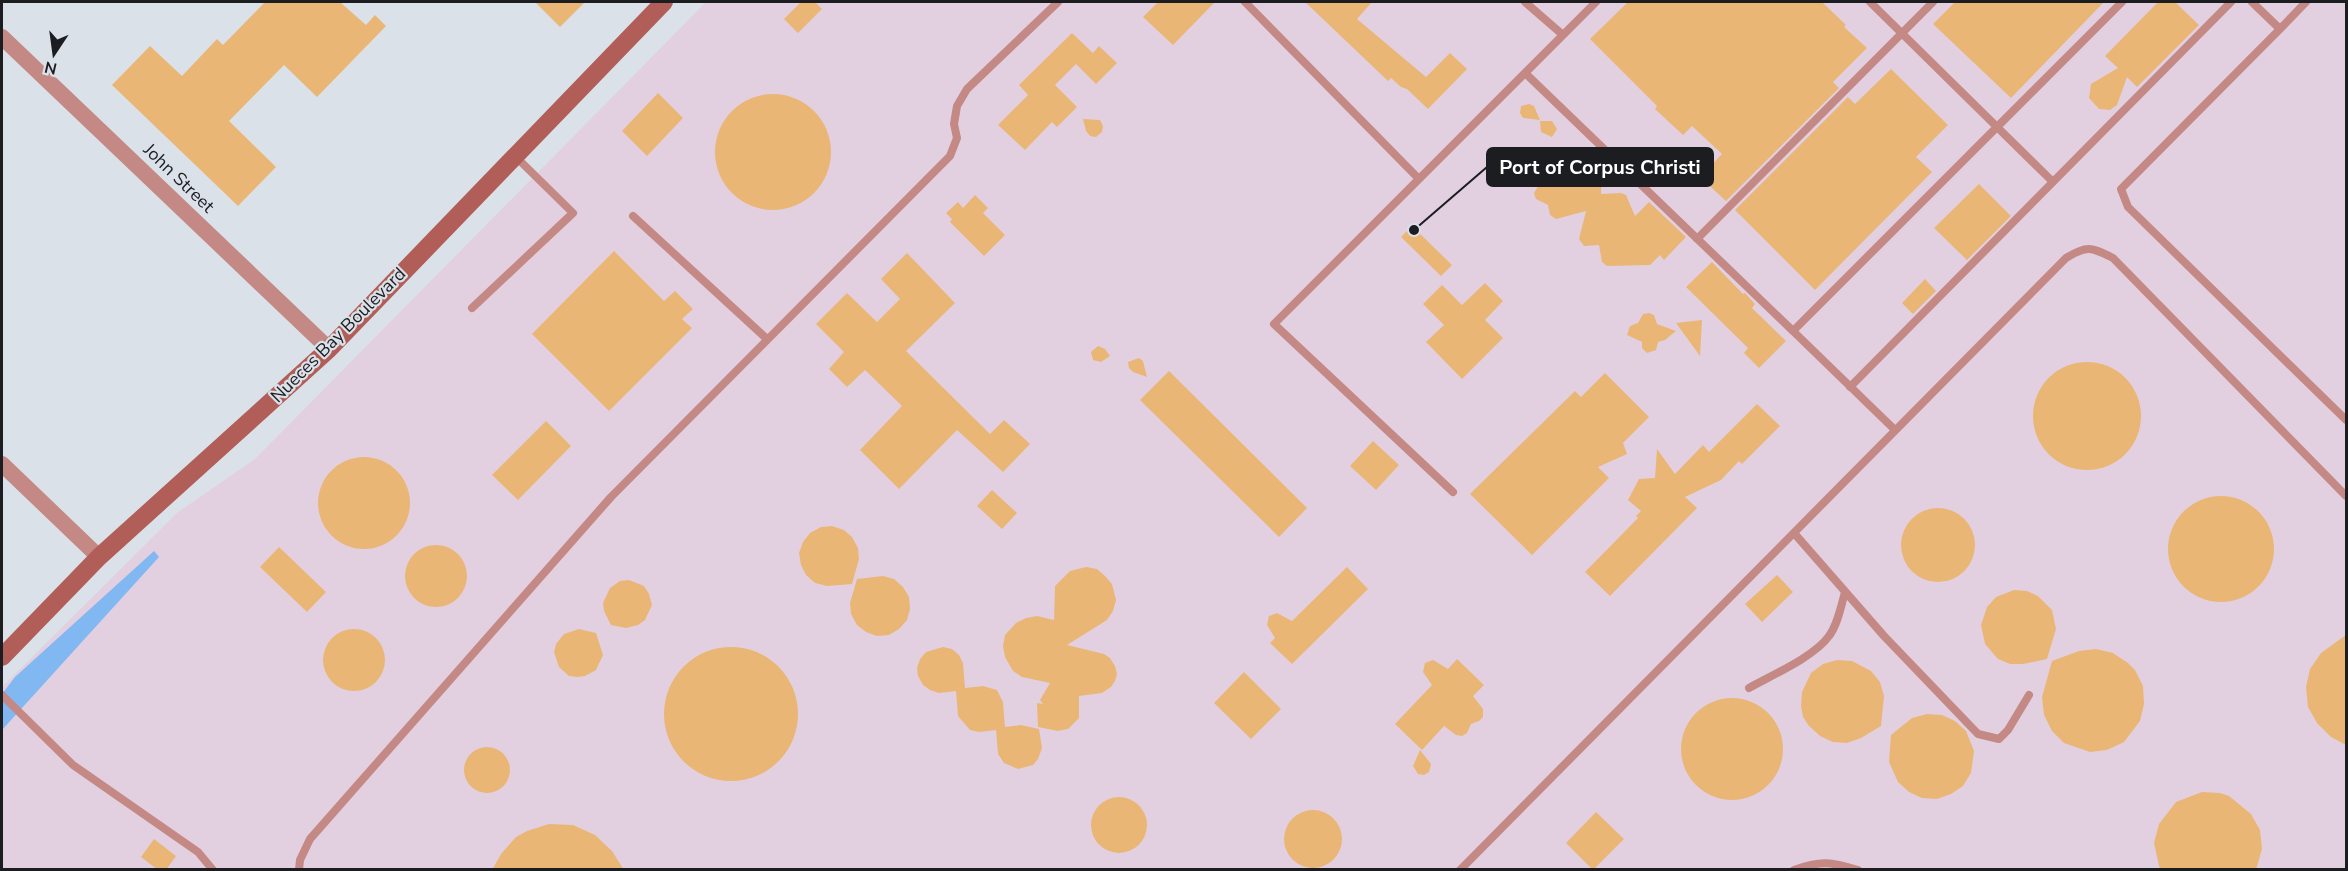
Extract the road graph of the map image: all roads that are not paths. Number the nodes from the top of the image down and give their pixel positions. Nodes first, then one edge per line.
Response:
1 (664, 2) edge
2 (1058, 2) edge
3 (1245, 2) edge
4 (1525, 2) edge
5 (1596, 2) edge
6 (1870, 2) edge
7 (1933, 2) edge
8 (2122, 2) edge
9 (2231, 2) edge
10 (2252, 2) edge
11 (2306, 2) edge
12 (2280, 29) junction
13 (1902, 33) junction
14 (1563, 35) junction
15 (2, 37) edge
16 (1525, 73) junction
17 (1997, 127) junction
18 (514, 155) junction
19 (1419, 179) junction
20 (2053, 182) junction
21 (633, 216) dead end
22 (1697, 239) junction
23 (472, 308) dead end
24 (1793, 331) junction
25 (767, 339) junction
26 (329, 349) junction
27 (1850, 387) junction
28 (2346, 420) edge
29 (1895, 430) junction
30 (2, 464) edge
31 (1452, 492) dead end
32 (2346, 496) edge
33 (1794, 533) junction
34 (99, 557) junction
35 (1845, 591) junction
36 (2, 657) edge
37 (1749, 688) dead end
38 (2, 695) edge
39 (2029, 695) dead end
40 (213, 870) edge
41 (299, 870) edge
42 (1460, 870) edge
43 (1794, 870) edge
44 (1858, 870) edge

1 - 18 street, Nueces Bay Boulevard
2 - 25 lane
3 - 19 lane
4 - 14 lane
5 - 14 lane
6 - 13 lane
7 - 13 lane
8 - 17 lane
9 - 20 lane
10 - 12 lane
11 - 12 lane
12 - 28 lane
13 - 17 lane
13 - 22 lane
14 - 16 lane
15 - 26 street, John Street
16 - 19 lane
16 - 22 lane
17 - 20 lane
17 - 24 lane
18 - 23 lane
18 - 26 street, Nueces Bay Boulevard
19 - 31 lane
20 - 27 lane
21 - 25 lane
22 - 24 lane
24 - 27 lane
25 - 41 lane
26 - 34 street, Nueces Bay Boulevard
27 - 29 lane
29 - 32 lane
29 - 33 lane
30 - 34 street
33 - 35 lane
33 - 42 lane
34 - 36 street, Nueces Bay Boulevard
35 - 37 lane
35 - 39 lane
38 - 40 lane
43 - 44 lane

